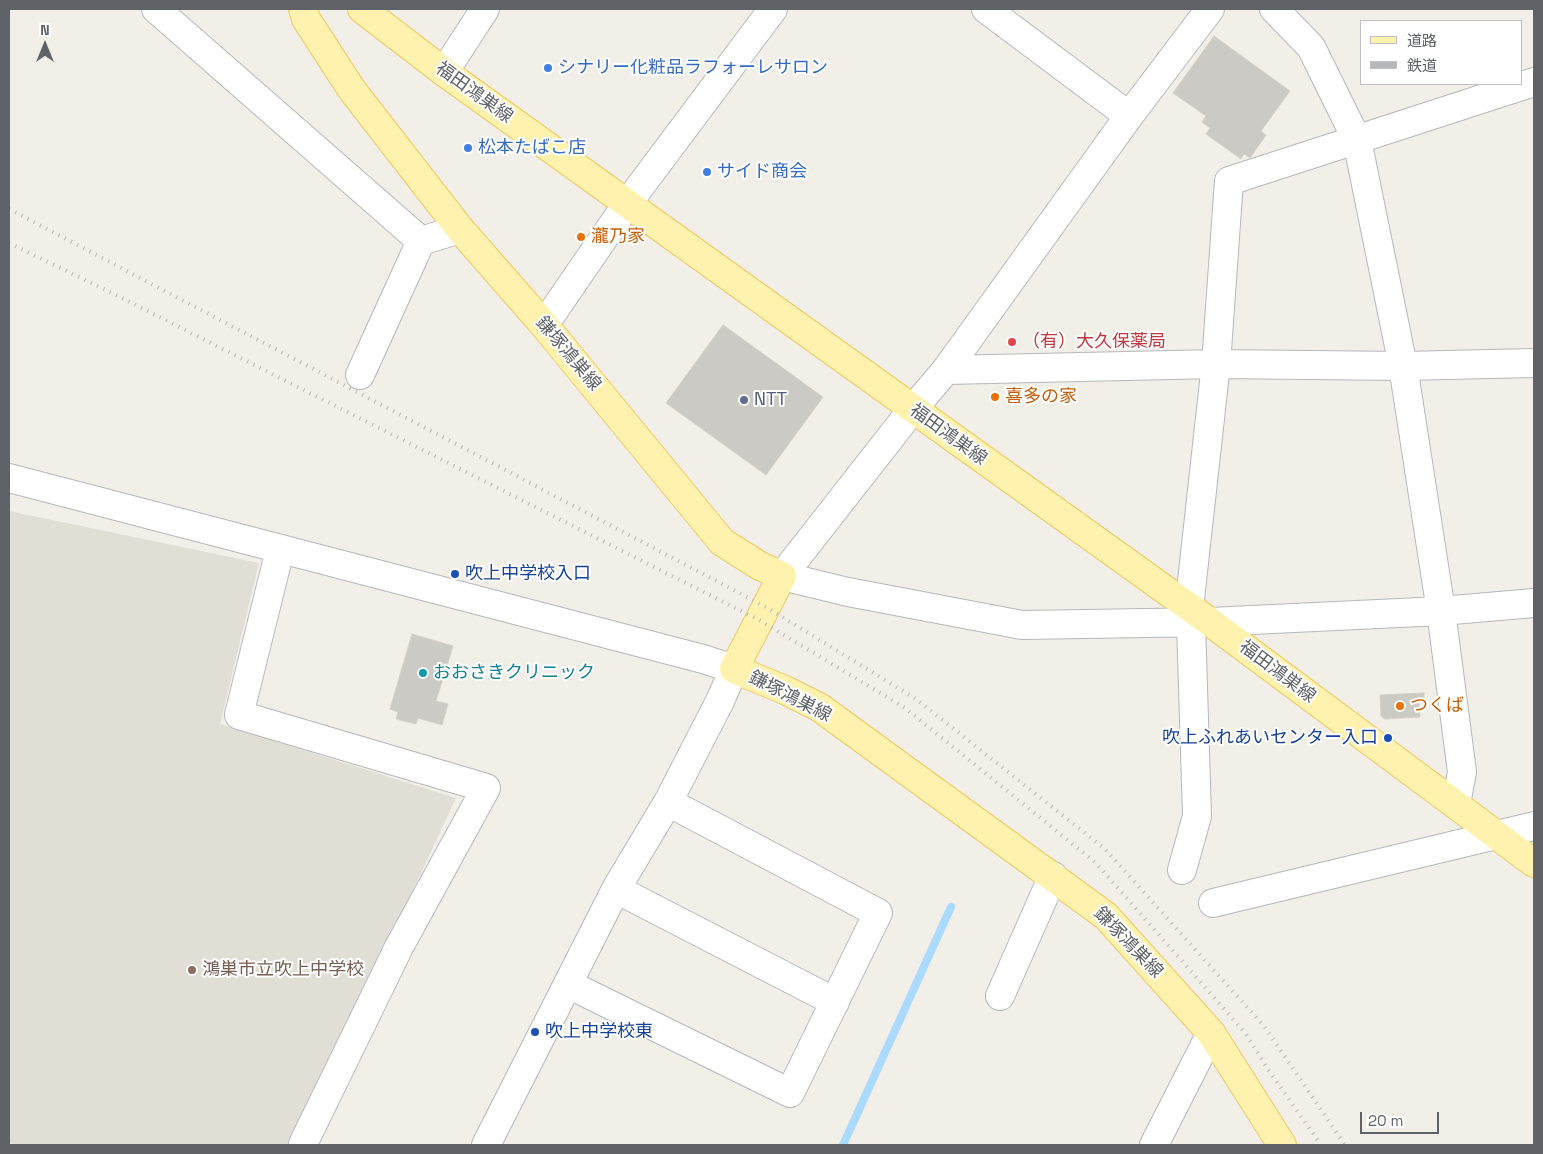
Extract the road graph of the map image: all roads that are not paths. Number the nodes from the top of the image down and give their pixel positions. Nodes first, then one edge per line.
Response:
1 (156, 9) edge
2 (303, 9) edge
3 (362, 9) edge
4 (485, 9) edge
5 (773, 9) edge
6 (986, 9) edge
7 (1210, 9) edge
8 (1274, 9) edge
9 (444, 72) junction
10 (1534, 82) edge
11 (1129, 116) junction
12 (1357, 140) junction
13 (627, 204) junction
14 (460, 228) junction
15 (421, 241) junction
16 (544, 325) junction
17 (1534, 363) edge
18 (1216, 364) junction
19 (1403, 366) junction
20 (946, 370) junction
21 (360, 375) dead end
22 (912, 410) junction
23 (9, 478) edge
24 (280, 550) junction
25 (782, 576) junction
26 (1534, 603) edge
27 (1441, 611) junction
28 (1197, 617) junction
29 (734, 669) junction
30 (668, 802) junction
31 (1456, 804) junction
32 (1534, 826) edge
33 (1498, 836) junction
34 (1534, 863) edge
35 (1182, 870) dead end
36 (1053, 876) junction
37 (616, 889) junction
38 (1213, 903) dead end
39 (568, 984) junction
40 (1000, 996) dead end
41 (835, 1002) junction
42 (1211, 1033) junction
43 (305, 1145) edge
44 (486, 1145) edge
45 (1154, 1145) edge
46 (1282, 1145) edge

1 - 15 street
2 - 14 main road, 鎌塚鴻巣線
3 - 9 main road, 福田鴻巣線
4 - 9 street
5 - 13 street
6 - 11 street
7 - 11 street
8 - 12 street
9 - 13 main road, 福田鴻巣線
10 - 12 street
11 - 20 street
12 - 18 street
12 - 19 street
13 - 16 street
13 - 22 main road, 福田鴻巣線
14 - 15 street
14 - 16 main road, 鎌塚鴻巣線
15 - 21 street
16 - 25 main road, 鎌塚鴻巣線
17 - 19 street
18 - 19 street
18 - 20 street
18 - 28 street
19 - 27 street
20 - 22 street
22 - 25 street
22 - 28 main road, 福田鴻巣線
23 - 24 street
24 - 29 street
24 - 43 street
25 - 28 street
25 - 29 main road, 鎌塚鴻巣線
26 - 27 street
27 - 28 street
27 - 31 street
28 - 31 main road, 福田鴻巣線
28 - 35 street
29 - 30 street
29 - 36 main road, 鎌塚鴻巣線
30 - 37 street
30 - 41 street
31 - 33 main road, 福田鴻巣線
32 - 33 street
33 - 34 main road, 福田鴻巣線
33 - 38 street
36 - 40 street
36 - 42 main road, 鎌塚鴻巣線
37 - 39 street
37 - 41 street
39 - 41 street
39 - 44 street
42 - 45 street
42 - 46 main road, 鎌塚鴻巣線

